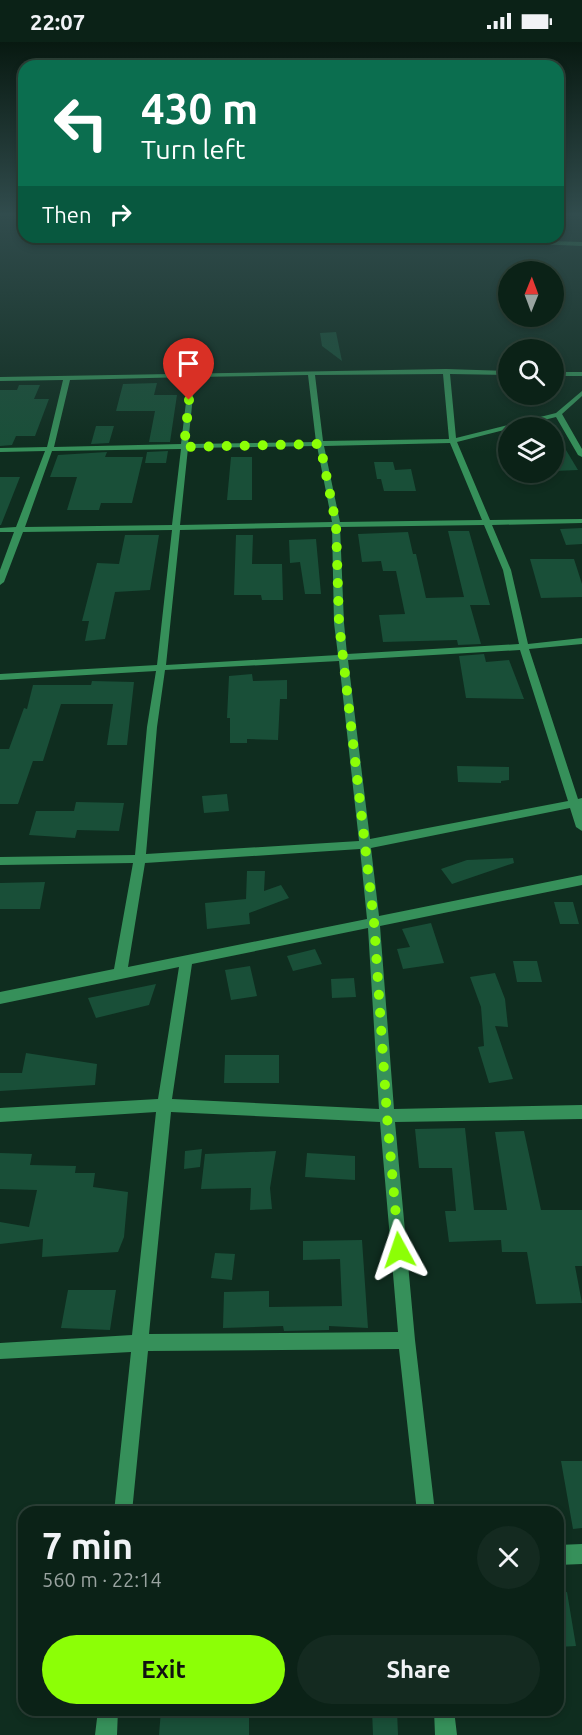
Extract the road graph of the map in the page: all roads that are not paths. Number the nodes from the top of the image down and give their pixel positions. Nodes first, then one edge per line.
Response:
1 (446, 371) junction
2 (311, 372) junction
3 (498, 373) edge
4 (564, 374) edge
5 (582, 374) edge
6 (192, 377) junction
7 (0, 378) edge
8 (67, 378) junction
9 (582, 393) edge
10 (558, 414) junction
11 (453, 441) junction
12 (320, 444) junction
13 (184, 447) junction
14 (50, 448) junction
15 (0, 450) edge
16 (582, 455) edge
17 (582, 521) edge
18 (486, 522) junction
19 (336, 524) junction
20 (176, 528) junction
21 (0, 530) edge
22 (18, 530) junction
23 (0, 582) edge
24 (582, 641) edge
25 (524, 647) junction
26 (342, 658) junction
27 (160, 668) junction
28 (0, 677) edge
29 (579, 803) edge
30 (582, 827) edge
31 (363, 845) junction
32 (140, 860) junction
33 (0, 861) edge
34 (582, 880) edge
35 (374, 922) junction
36 (186, 960) junction
37 (120, 974) junction
38 (0, 998) edge
39 (164, 1105) junction
40 (582, 1112) edge
41 (0, 1114) edge
42 (387, 1116) junction
43 (407, 1340) junction
44 (141, 1343) junction
45 (0, 1352) edge
46 (124, 1506) edge
47 (425, 1506) edge
48 (582, 1554) edge
49 (564, 1555) edge
50 (108, 1716) edge
51 (444, 1716) edge
52 (106, 1735) edge
53 (446, 1735) edge

1 - 2 street
1 - 3 street
1 - 11 street
2 - 6 street
2 - 12 street
4 - 5 street
6 - 8 street
6 - 13 street
7 - 8 street
8 - 14 street
9 - 10 street
10 - 11 street
10 - 16 street
11 - 12 street
11 - 18 street
12 - 13 street
12 - 19 street
13 - 14 street
13 - 20 street
14 - 15 street
14 - 22 street
17 - 18 street
18 - 19 street
18 - 25 street
19 - 20 street
19 - 26 street
20 - 22 street
20 - 27 street
21 - 22 street
22 - 23 street
24 - 25 street
25 - 26 street
25 - 29 street
26 - 27 street
26 - 31 street
27 - 28 street
27 - 32 street
29 - 30 street
29 - 31 street
31 - 32 street
31 - 35 street
32 - 33 street
32 - 37 street
34 - 35 street
35 - 36 street
35 - 42 street
36 - 37 street
36 - 39 street
37 - 38 street
39 - 41 street
39 - 42 street
39 - 44 street
40 - 42 street
42 - 43 street
43 - 44 street
43 - 47 street
44 - 45 street
44 - 46 street
48 - 49 street
50 - 52 street
51 - 53 street

